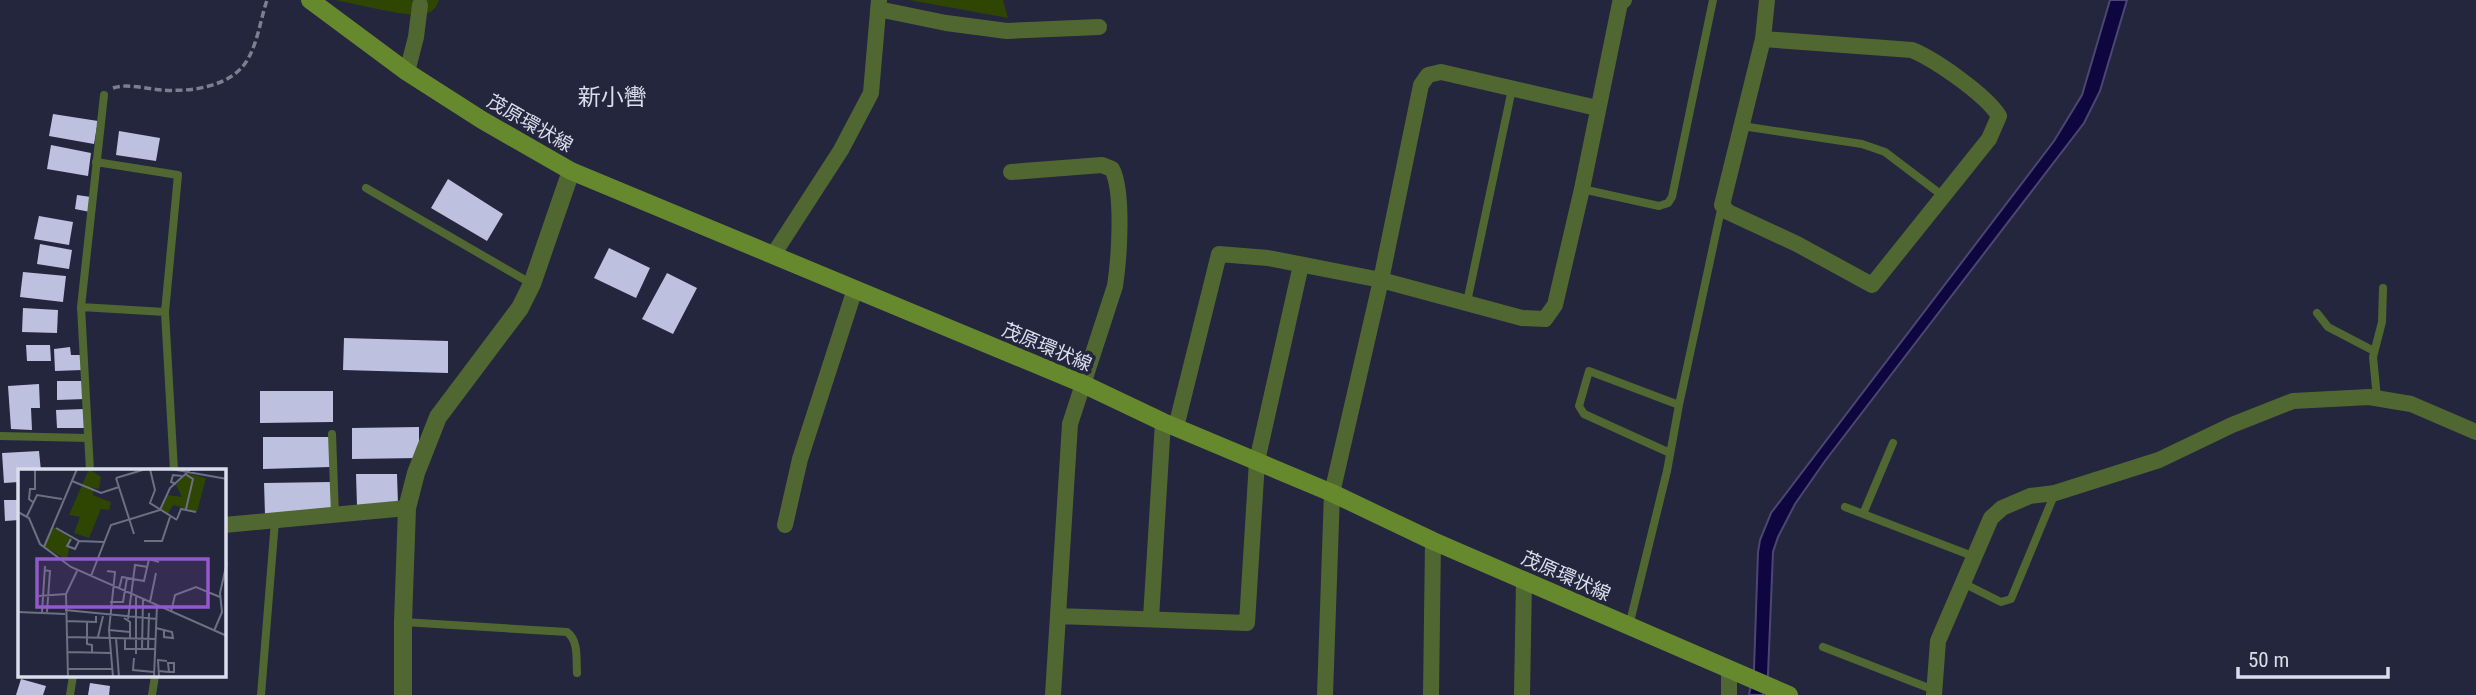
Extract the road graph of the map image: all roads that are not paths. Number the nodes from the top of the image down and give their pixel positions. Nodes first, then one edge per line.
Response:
1 (310, 0) edge
2 (1713, 0) edge
3 (1767, 0) edge
4 (1618, 1) edge
5 (879, 4) edge
6 (420, 5) dead end
7 (1099, 27) dead end
8 (1763, 39) junction
9 (407, 72) junction
10 (1511, 89) junction
11 (104, 95) road end
12 (1597, 108) junction
13 (1742, 126) junction
14 (96, 162) junction
15 (571, 171) junction
16 (1011, 172) dead end
17 (366, 188) dead end
18 (1582, 189) junction
19 (1943, 196) junction
20 (1722, 205) junction
21 (773, 255) junction
22 (1301, 265) junction
23 (1381, 280) junction
24 (532, 284) junction
25 (2383, 288) dead end
26 (855, 289) junction
27 (1466, 302) junction
28 (81, 307) junction
29 (165, 312) junction
30 (2317, 313) dead end
31 (2374, 351) junction
32 (1083, 384) junction
33 (2377, 398) junction
34 (1679, 405) junction
35 (1169, 424) junction
36 (2476, 432) edge
37 (332, 434) dead end
38 (0, 436) edge
39 (88, 438) junction
40 (1893, 443) dead end
41 (1671, 453) junction
42 (1257, 461) junction
43 (90, 469) edge
44 (174, 469) edge
45 (1332, 493) junction
46 (2055, 493) junction
47 (1845, 507) dead end
48 (407, 508) junction
49 (1863, 514) junction
50 (335, 515) junction
51 (275, 521) junction
52 (226, 525) edge
53 (785, 525) dead end
54 (1433, 541) junction
55 (1975, 556) junction
56 (1524, 580) junction
57 (1963, 583) junction
58 (1058, 617) junction
59 (1151, 618) junction
60 (402, 622) junction
61 (1629, 626) junction
62 (1823, 647) dead end
63 (1729, 670) junction
64 (577, 673) dead end
65 (1934, 692) edge
66 (1785, 693) edge
67 (261, 695) edge
68 (403, 695) edge
69 (1053, 695) edge
70 (1325, 695) edge
71 (1431, 695) edge
72 (1522, 695) edge
73 (1729, 695) edge

1 - 9 main road, 茂原環状線
2 - 18 lane
3 - 8 street
4 - 12 street
5 - 7 street
5 - 21 street
6 - 9 street
8 - 13 street
8 - 19 street
9 - 15 main road, 茂原環状線
10 - 12 street
10 - 23 street
10 - 27 lane
11 - 14 lane
12 - 18 street
13 - 19 lane
13 - 20 street
14 - 28 lane
14 - 29 lane
15 - 21 main road, 茂原環状線
15 - 24 street
16 - 32 street
17 - 24 lane
18 - 27 street
19 - 20 street
20 - 34 lane
21 - 26 main road, 茂原環状線
22 - 23 street
22 - 35 street
22 - 42 street
23 - 27 street
23 - 45 street
24 - 48 street
25 - 31 lane
26 - 32 main road, 茂原環状線
26 - 53 street
28 - 29 lane
28 - 39 lane
29 - 44 lane
30 - 31 lane
31 - 33 lane
32 - 35 main road, 茂原環状線
32 - 58 street
33 - 36 street
33 - 46 street
34 - 41 lane
34 - 41 lane
35 - 42 main road, 茂原環状線
35 - 59 street
37 - 50 lane
38 - 39 lane
39 - 43 lane
40 - 49 lane
41 - 61 lane
42 - 45 main road, 茂原環状線
42 - 59 street
45 - 54 main road, 茂原環状線
45 - 70 street
46 - 55 street
46 - 57 lane
47 - 49 lane
48 - 50 street
48 - 60 street
49 - 55 lane
50 - 51 street
51 - 52 street
51 - 67 lane
54 - 56 main road, 茂原環状線
54 - 71 street
55 - 57 street
56 - 61 main road, 茂原環状線
56 - 72 street
57 - 65 street
58 - 59 street
58 - 69 street
60 - 64 lane
60 - 68 street
61 - 63 main road, 茂原環状線
62 - 65 lane
63 - 66 main road, 茂原環状線
63 - 73 street

